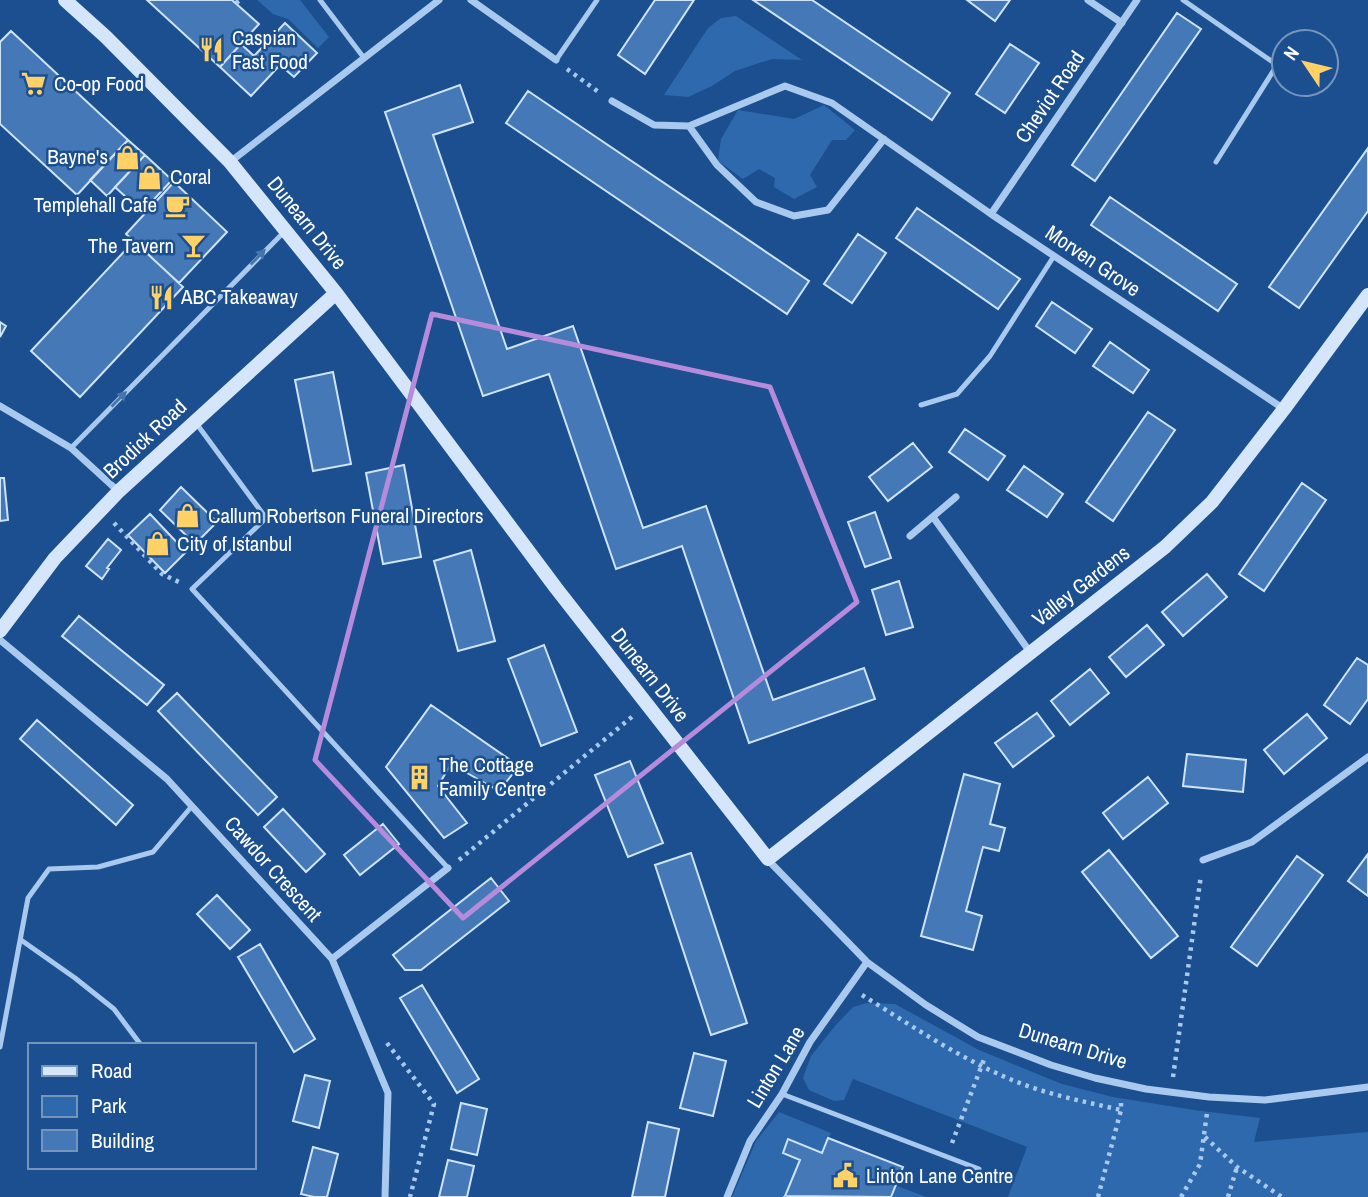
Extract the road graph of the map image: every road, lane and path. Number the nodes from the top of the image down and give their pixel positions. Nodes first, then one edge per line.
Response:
1 (65, 0) edge
2 (320, 0) edge
3 (439, 0) edge
4 (471, 0) edge
5 (597, 0) edge
6 (1088, 0) edge
7 (1137, 0) edge
8 (1183, 0) edge
9 (1122, 23) junction
10 (364, 58) junction
11 (556, 60) junction
12 (612, 102) joint
13 (689, 126) junction
14 (884, 139) junction
15 (230, 162) junction
16 (1216, 162) dead end
17 (991, 214) junction
18 (285, 230) junction
19 (1054, 256) junction
20 (336, 293) junction
21 (1368, 295) edge
22 (921, 405) dead end
23 (0, 406) edge
24 (1284, 410) junction
25 (195, 421) junction
26 (71, 448) junction
27 (119, 491) junction
28 (956, 497) dead end
29 (101, 509) junction
30 (933, 517) junction
31 (910, 536) dead end
32 (192, 589) junction
33 (0, 631) edge
34 (0, 640) edge
35 (1030, 652) junction
36 (647, 704) junction
37 (1368, 757) edge
38 (192, 806) junction
39 (768, 859) junction
40 (1203, 860) joint
41 (448, 868) junction
42 (20, 940) junction
43 (332, 960) junction
44 (867, 962) junction
45 (991, 1042) junction
46 (140, 1043) edge
47 (0, 1048) edge
48 (1121, 1084) junction
49 (1368, 1087) edge
50 (1171, 1092) junction
51 (782, 1094) junction
52 (1209, 1097) junction
53 (1205, 1137) junction
54 (946, 1157) junction
55 (1237, 1167) junction
56 (979, 1169) dead end
57 (386, 1197) edge
58 (727, 1197) edge
59 (1098, 1197) edge
60 (1181, 1197) edge
61 (1228, 1197) edge
62 (1282, 1197) edge

1 - 15 street, Dunearn Drive
2 - 10 lane
3 - 10 street
4 - 11 street
5 - 11 lane
6 - 9 street
7 - 9 street, Cheviot Road
8 - 16 lane
9 - 17 street, Cheviot Road
10 - 15 street
11 - 12 path
12 - 13 street, Morven Grove
13 - 14 street, Morven Grove
13 - 14 street
14 - 17 street, Morven Grove
15 - 18 street, Dunearn Drive
17 - 19 street, Morven Grove
18 - 20 street, Dunearn Drive
26 -> 18 lane
19 - 22 lane
19 - 24 street, Morven Grove
20 - 25 street, Brodick Road
20 - 36 street, Dunearn Drive
21 - 24 street, Valley Gardens
23 - 26 street
24 - 35 street, Valley Gardens
25 - 27 street, Brodick Road
25 - 32 lane
26 - 27 street
27 - 29 street, Brodick Road
28 - 30 street
29 - 32 path
29 - 33 street, Brodick Road
30 - 31 street
30 - 35 street
32 - 41 lane
34 - 38 street, Cawdor Crescent
35 - 39 street, Valley Gardens
36 - 39 street, Dunearn Drive
36 - 41 path
37 - 40 street
38 - 42 lane
38 - 43 street, Cawdor Crescent
39 - 44 street, Dunearn Drive
40 - 50 path
41 - 43 street
42 - 46 lane
42 - 47 lane
43 - 57 street, Cawdor Crescent
44 - 45 street, Dunearn Drive
44 - 51 street, Linton Lane
45 - 48 street, Dunearn Drive
45 - 54 path
48 - 50 street, Dunearn Drive
48 - 59 path
49 - 52 street, Dunearn Drive
50 - 52 street, Dunearn Drive
51 - 54 lane
51 - 58 street, Linton Lane
52 - 53 path
53 - 55 path
53 - 60 path
54 - 56 lane
55 - 61 path
55 - 62 path

